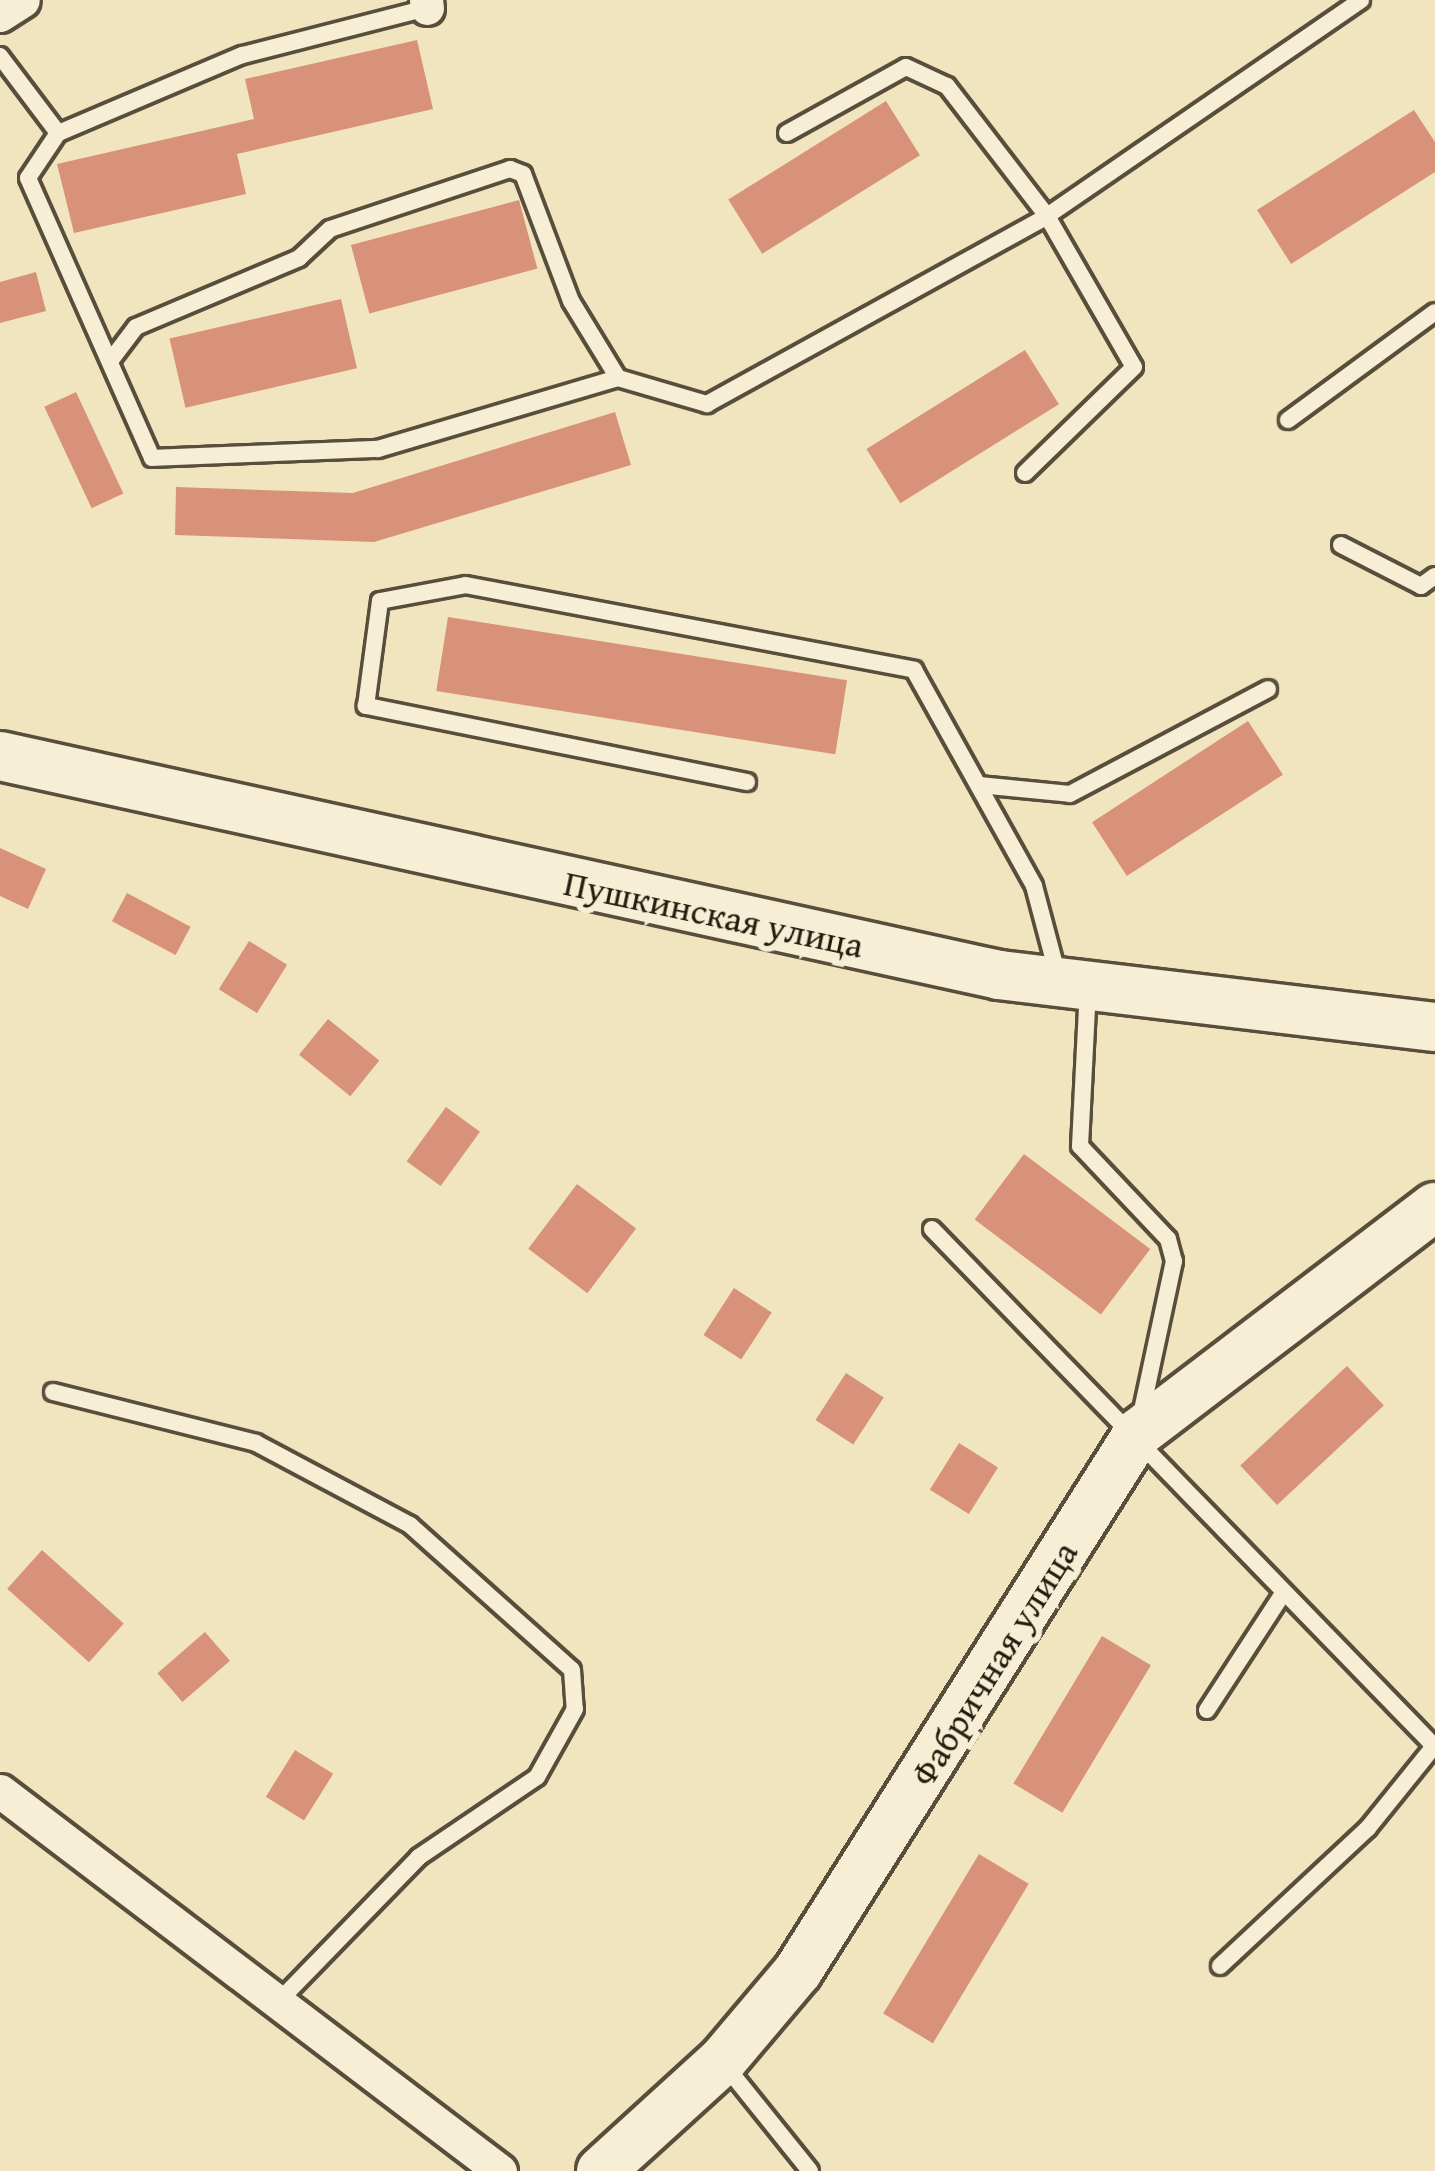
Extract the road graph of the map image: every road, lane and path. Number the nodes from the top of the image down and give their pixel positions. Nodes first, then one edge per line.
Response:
1 (23, 0) edge
2 (1361, 0) edge
3 (426, 4) edge
4 (0, 15) edge
5 (0, 56) edge
6 (58, 133) junction
7 (788, 133) dead end
8 (1047, 216) junction
9 (1435, 312) edge
10 (111, 360) junction
11 (618, 378) junction
12 (1288, 420) dead end
13 (1025, 473) dead end
14 (1342, 544) dead end
15 (1435, 576) edge
16 (1268, 689) dead end
17 (0, 756) edge
18 (747, 782) dead end
19 (979, 785) junction
20 (1074, 985) junction
21 (1435, 1027) edge
22 (1435, 1207) edge
23 (932, 1229) dead end
24 (53, 1392) dead end
25 (1138, 1432) junction
26 (1284, 1592) junction
27 (1207, 1710) dead end
28 (1435, 1746) edge
29 (0, 1791) edge
30 (1220, 1966) dead end
31 (277, 2004) junction
32 (722, 2061) junction
33 (500, 2171) edge
34 (601, 2171) edge
35 (810, 2171) edge

1 - 4 street
2 - 8 lane
3 - 6 lane
5 - 6 lane
6 - 10 lane
7 - 8 lane
8 - 11 lane
8 - 13 lane
9 - 12 lane
10 - 11 lane
10 - 11 lane
14 - 15 lane
16 - 19 lane
17 - 20 main road, Пушкинская улица
18 - 19 lane
19 - 20 lane
20 - 21 main road, Пушкинская улица
20 - 25 lane
22 - 25 main road, Фабричная улица
23 - 25 lane
24 - 31 lane
25 - 26 lane
25 - 32 main road, Фабричная улица
26 - 27 lane
26 - 28 lane
28 - 30 lane
29 - 31 street
31 - 33 street
32 - 34 main road, Фабричная улица
32 - 35 lane

